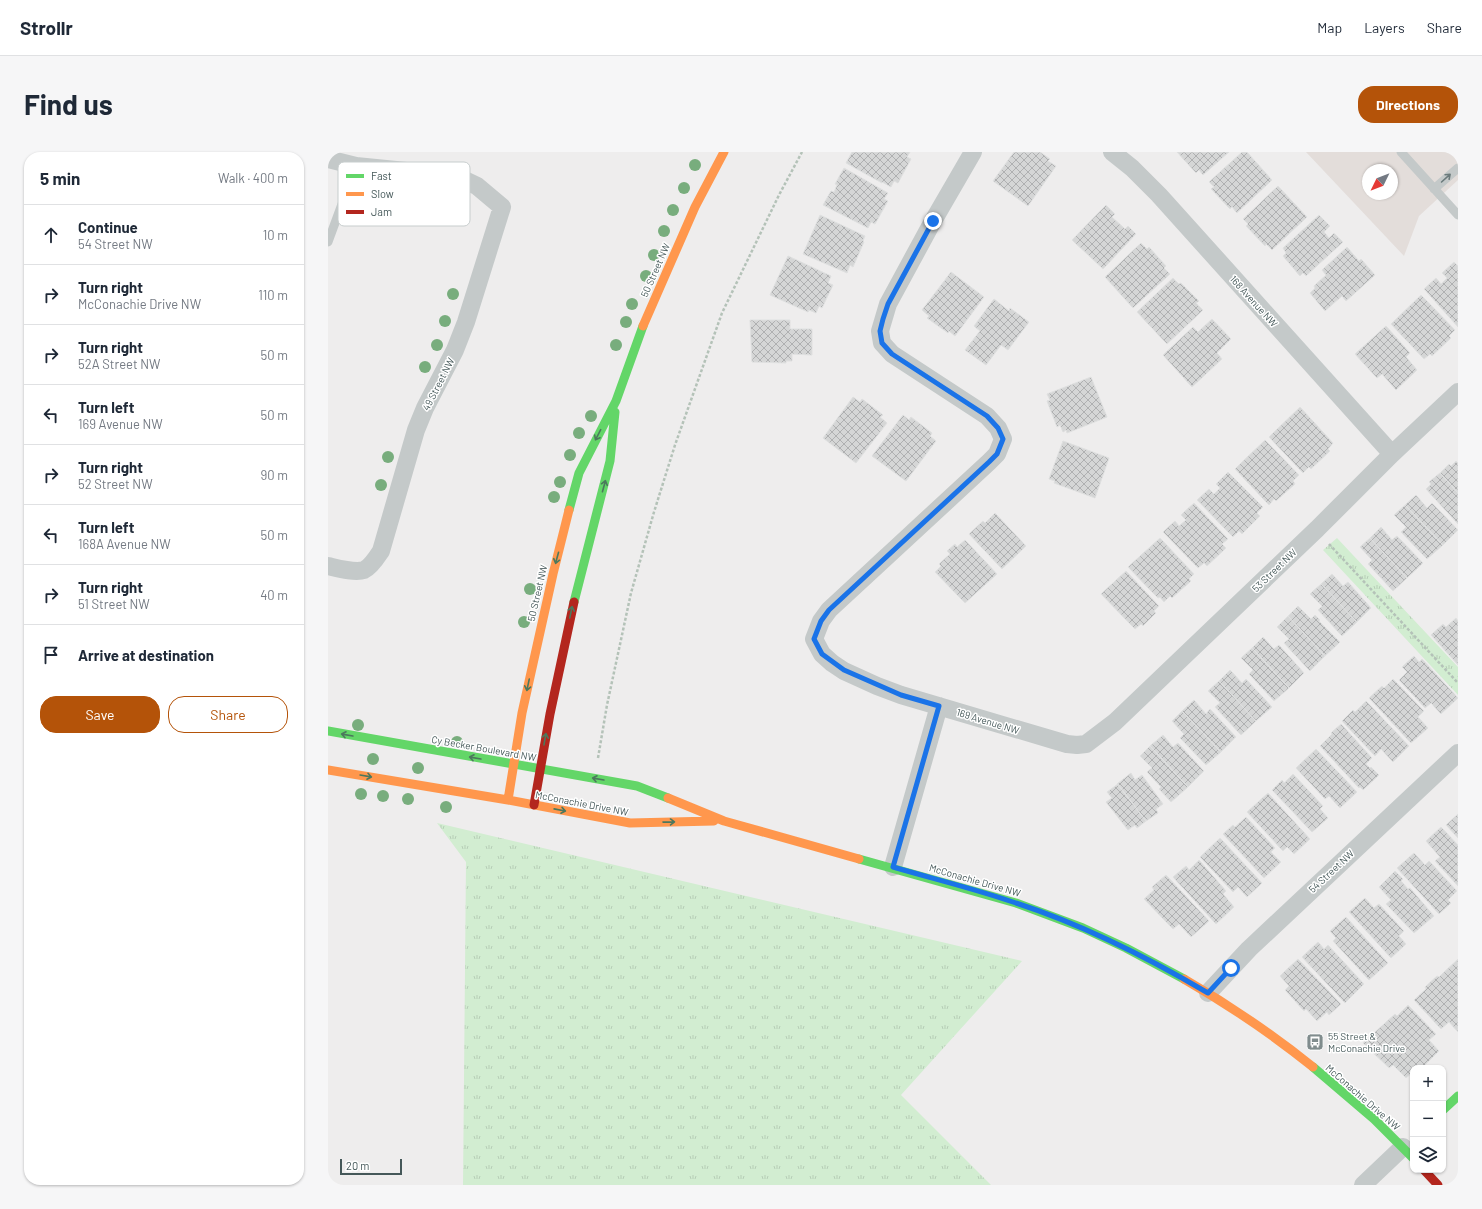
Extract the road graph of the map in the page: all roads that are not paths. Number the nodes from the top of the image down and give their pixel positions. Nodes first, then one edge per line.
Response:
1 (724, 152) edge
2 (973, 152) edge
3 (1112, 152) edge
4 (1401, 152) edge
5 (328, 159) edge
6 (340, 162) edge
7 (1458, 168) edge
8 (470, 183) edge
9 (1434, 189) junction
10 (338, 215) edge
11 (1458, 215) edge
12 (328, 242) edge
13 (1458, 392) edge
14 (616, 401) junction
15 (1392, 454) junction
16 (328, 566) edge
17 (939, 706) junction
18 (328, 731) edge
19 (1086, 744) joint
20 (1458, 753) edge
21 (513, 765) junction
22 (540, 769) junction
23 (328, 770) edge
24 (637, 786) joint
25 (508, 800) junction
26 (534, 805) junction
27 (724, 821) junction
28 (893, 867) junction
29 (1208, 993) junction
30 (1458, 1096) edge
31 (1446, 1107) edge
32 (1408, 1149) edge
33 (1427, 1173) edge
34 (1363, 1185) edge
35 (1438, 1185) edge

1 - 14 street, 50 Street NW
2 - 17 street, 169 Avenue NW
3 - 15 street, 168 Avenue NW
4 - 9 lane
5 - 6 street
9 -> 7 lane
8 - 16 street, 49 Street NW
9 - 11 lane
10 - 12 lane
13 - 15 street, 53 Street NW
14 -> 21 street, 50 Street NW
22 -> 14 street, 50 Street NW
15 - 19 street, 53 Street NW
17 - 19 street, 169 Avenue NW
17 - 28 street
21 -> 18 street, Cy Becker Boulevard NW
20 - 29 street, 54 Street NW
21 - 22 street, Cy Becker Boulevard NW
21 - 25 street, 50 Street NW
24 -> 22 street, Cy Becker Boulevard NW
22 - 26 street, 50 Street NW
23 -> 25 street
24 - 27 street, McConachie Drive NW
25 - 26 street, McConachie Drive NW
26 -> 27 street, McConachie Drive NW
27 - 28 street, McConachie Drive NW
28 - 29 street, McConachie Drive NW
29 - 32 street, McConachie Drive NW
30 - 31 street
32 - 34 street
33 - 35 street

